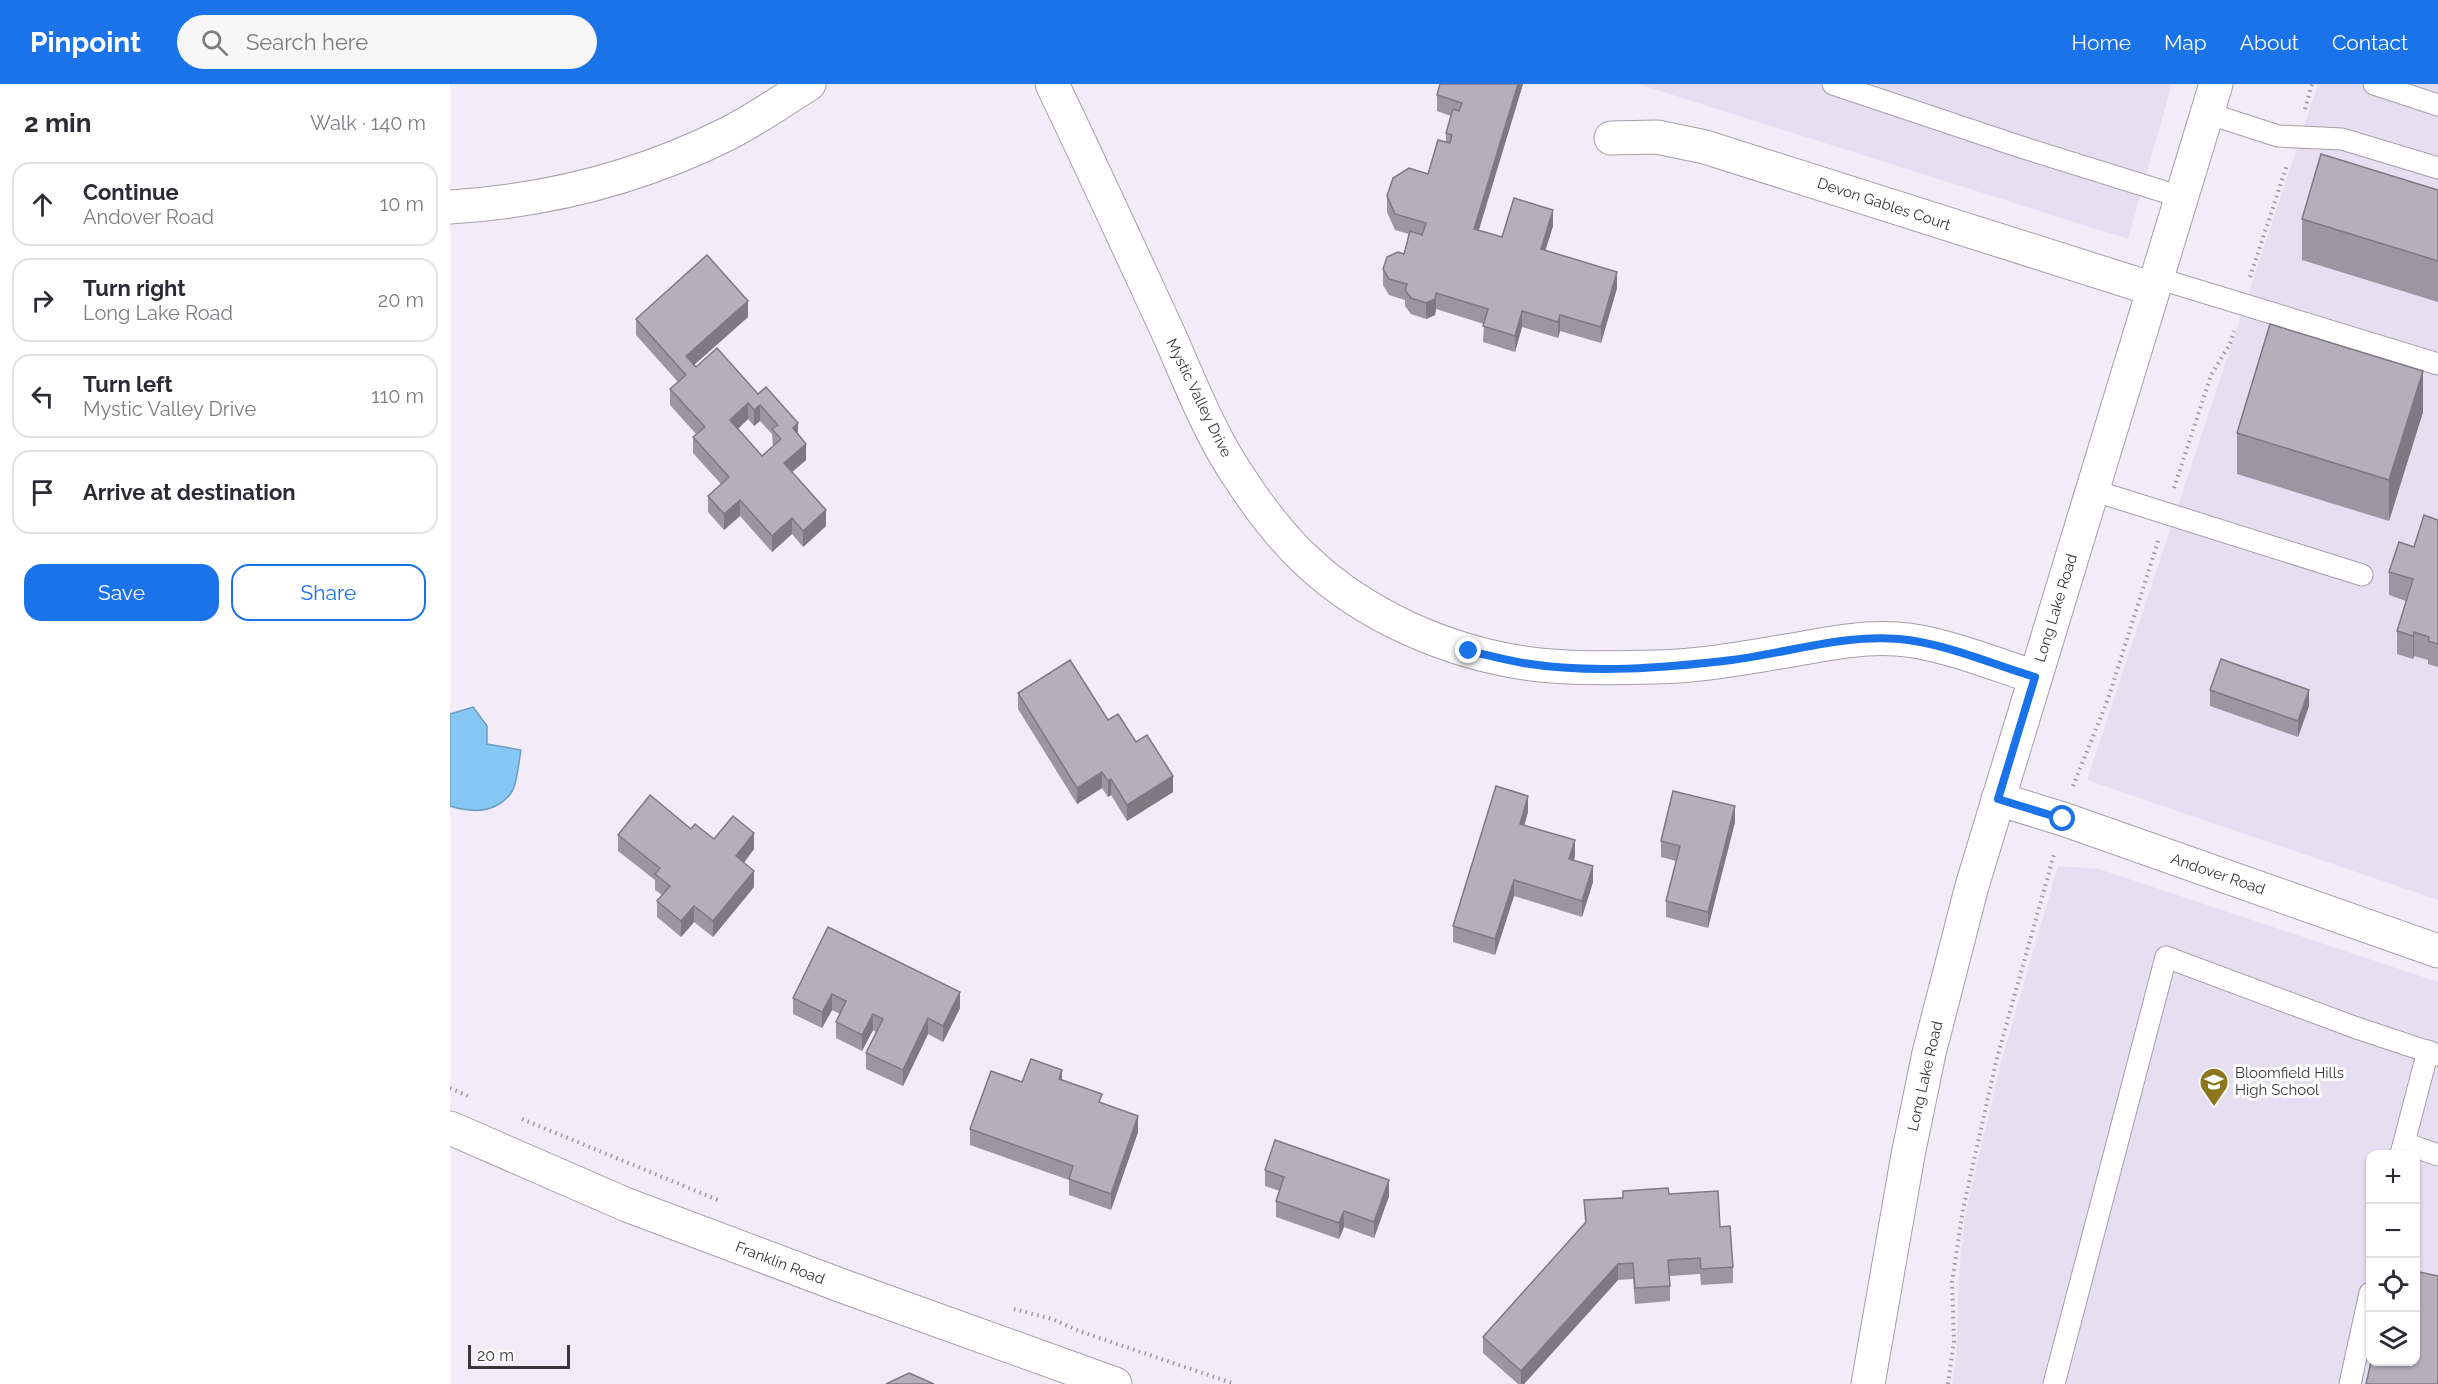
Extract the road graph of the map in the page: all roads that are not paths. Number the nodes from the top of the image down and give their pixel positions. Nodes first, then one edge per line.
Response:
1 (1052, 84) edge
2 (1833, 84) edge
3 (2374, 84) edge
4 (794, 89) edge
5 (2212, 98) edge
6 (2438, 105) edge
7 (1611, 138) dead end
8 (2438, 168) edge
9 (2181, 197) junction
10 (450, 207) edge
11 (2155, 283) junction
12 (2438, 364) edge
13 (2092, 490) junction
14 (2362, 575) dead end
15 (2035, 677) junction
16 (1998, 799) junction
17 (2437, 948) edge
18 (2433, 1053) edge
19 (450, 1128) edge
20 (2403, 1149) edge
21 (2438, 1155) edge
22 (2366, 1311) edge
23 (1115, 1384) edge
24 (1868, 1384) edge
25 (2054, 1384) edge
26 (2350, 1384) edge

1 - 15 street, Mystic Valley Drive
2 - 9 lane
3 - 6 lane
4 - 10 street
5 - 8 lane
5 - 9 street, Long Lake Road
7 - 11 street, Devon Gables Court
9 - 11 street, Long Lake Road
11 - 12 lane
11 - 13 street, Long Lake Road
13 - 14 lane
13 - 15 street, Long Lake Road
15 - 16 street, Long Lake Road
16 - 17 street, Andover Road
16 - 24 street, Long Lake Road
18 - 20 lane
18 - 25 lane
19 - 23 street, Franklin Road
20 - 21 lane
22 - 26 lane

